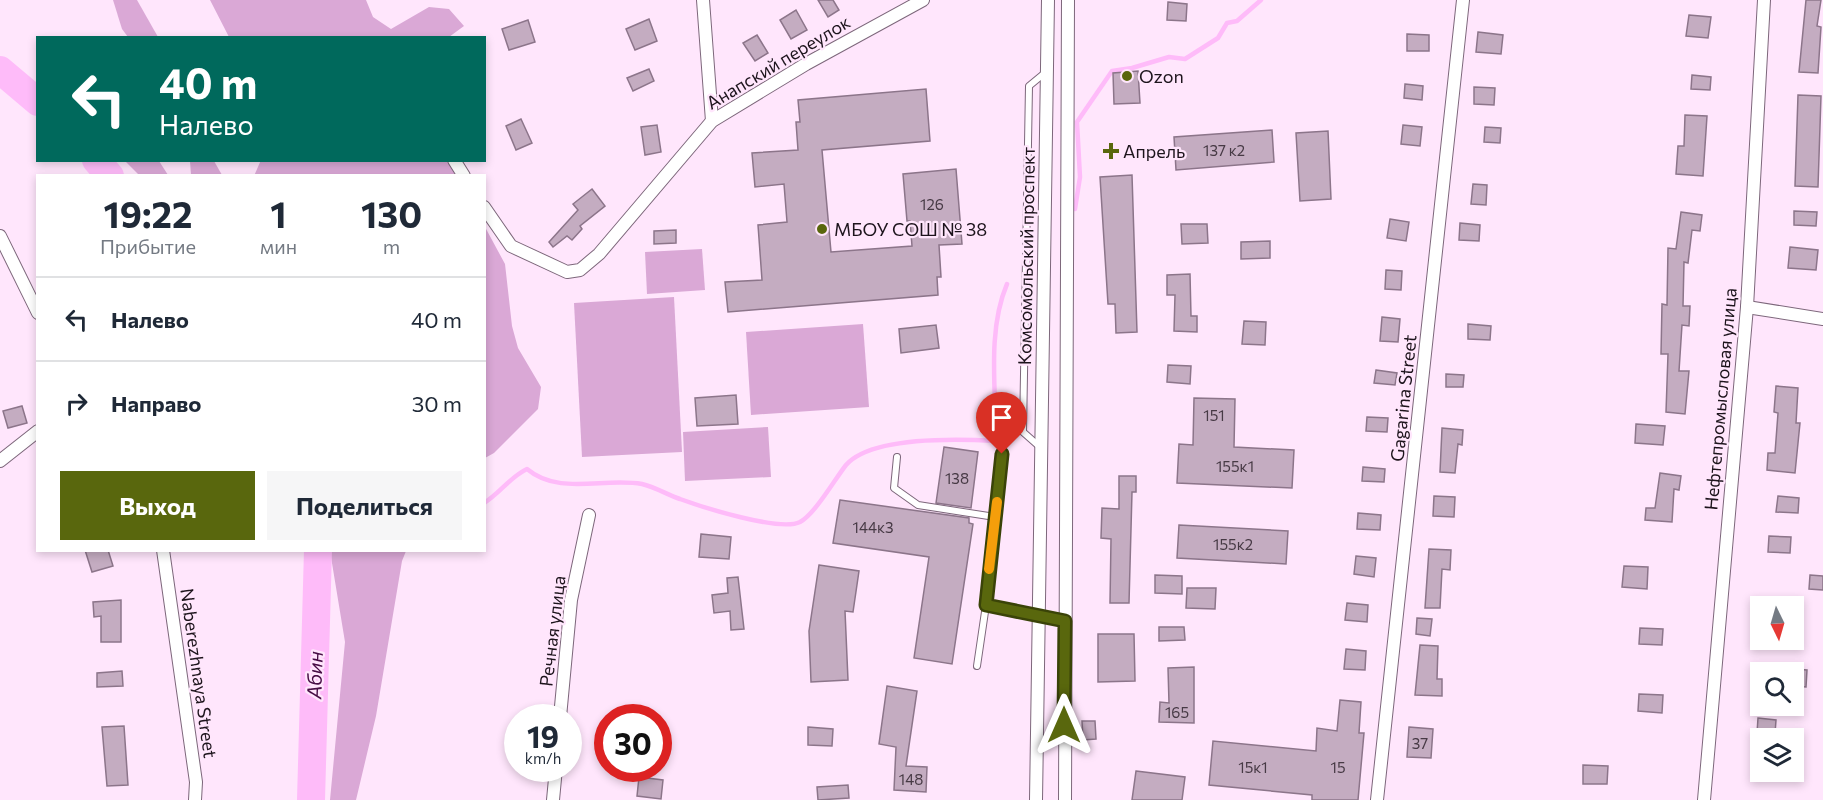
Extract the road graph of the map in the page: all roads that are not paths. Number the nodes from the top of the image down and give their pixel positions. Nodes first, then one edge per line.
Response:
1 (702, 0) edge
2 (922, 0) edge
3 (1048, 0) edge
4 (1068, 0) edge
5 (1463, 0) edge
6 (1764, 0) edge
7 (1047, 71) junction
8 (712, 121) junction
9 (486, 210) edge
10 (0, 236) edge
11 (1747, 307) junction
12 (36, 309) edge
13 (1823, 319) edge
14 (36, 433) edge
15 (1041, 448) junction
16 (1002, 454) dead end
17 (897, 457) dead end
18 (0, 461) edge
19 (589, 515) dead end
20 (995, 518) junction
21 (163, 552) edge
22 (986, 605) junction
23 (1039, 615) junction
24 (1065, 621) junction
25 (977, 666) dead end
26 (561, 704) edge
27 (555, 782) edge
28 (195, 800) edge
29 (553, 800) edge
30 (1036, 800) edge
31 (1065, 800) edge
32 (1377, 800) edge
33 (1704, 800) edge

1 - 8 street
2 - 8 street, Анапский переулок
3 - 7 street, Комсомольский проспект
4 - 24 street
5 - 32 street, Gagarina Street
6 - 11 street, Нефтепромысловая улица
7 - 15 street, Комсомольский проспект
7 - 15 lane
8 - 9 street, Анапский переулок
10 - 12 street
11 - 13 street
11 - 33 street, Нефтепромысловая улица
14 - 18 street
15 - 23 street, Комсомольский проспект
16 - 20 lane
17 - 20 lane
19 - 26 street, Речная улица
20 - 22 lane
21 - 28 street, Naberezhnaya Street
22 - 23 lane
22 - 25 lane
23 - 24 lane
23 - 30 street, Комсомольский проспект
24 - 31 street
27 - 29 street

